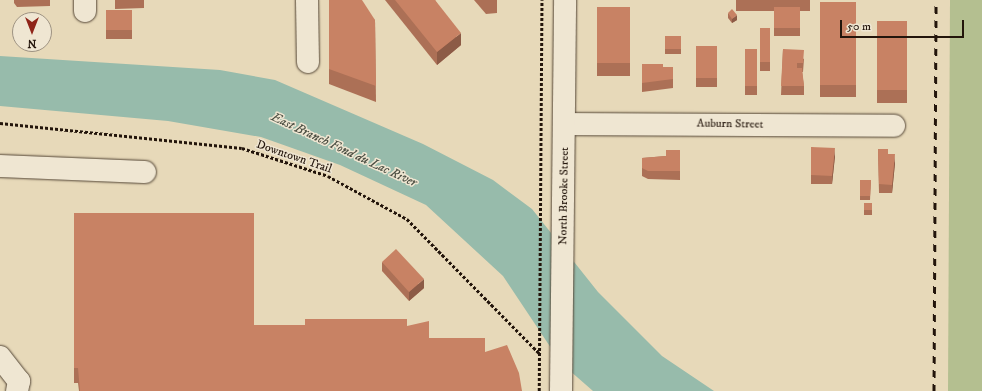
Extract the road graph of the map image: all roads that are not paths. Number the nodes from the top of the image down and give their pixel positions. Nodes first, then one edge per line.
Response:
1 (307, 0) edge
2 (565, 0) edge
3 (308, 62) dead end
4 (566, 124) junction
5 (894, 126) dead end
6 (0, 166) edge
7 (145, 172) dead end
8 (0, 357) edge
9 (17, 391) edge
10 (561, 391) edge

1 - 3 street
2 - 4 street, North Brooke Street
4 - 5 street, Auburn Street
4 - 10 street, North Brooke Street
6 - 7 street
8 - 9 street

